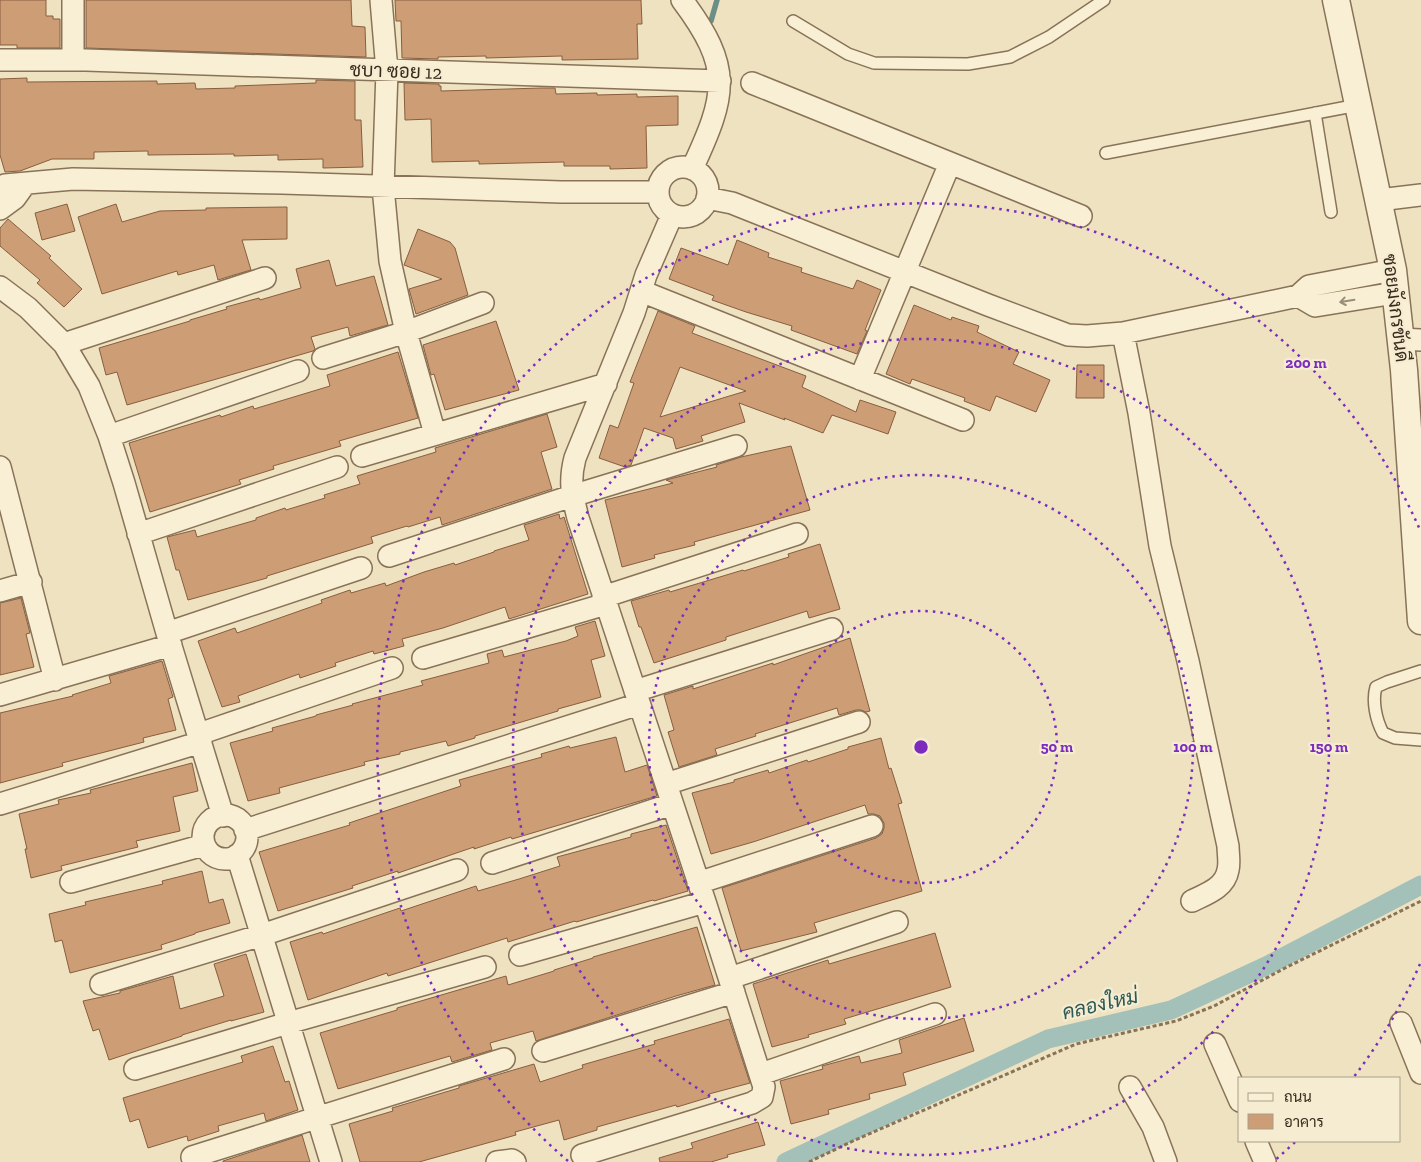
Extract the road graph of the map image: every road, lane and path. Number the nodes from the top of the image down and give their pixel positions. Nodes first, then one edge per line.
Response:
1 (72, 0) edge
2 (381, 0) edge
3 (682, 0) edge
4 (1104, 0) edge
5 (1336, 0) edge
6 (793, 21) dead end
7 (0, 60) edge
8 (73, 60) junction
9 (387, 71) junction
10 (720, 81) junction
11 (752, 83) dead end
12 (1358, 105) junction
13 (1315, 113) junction
14 (1106, 153) dead end
15 (950, 163) junction
16 (692, 169) junction
17 (25, 184) junction
18 (0, 187) edge
19 (382, 187) junction
20 (657, 192) junction
21 (1421, 195) edge
22 (707, 198) junction
23 (1379, 200) junction
24 (0, 209) edge
25 (1331, 212) dead end
26 (672, 215) junction
27 (1081, 216) dead end
28 (905, 272) junction
29 (265, 278) dead end
30 (1394, 282) junction
31 (0, 287) edge
32 (641, 291) junction
33 (483, 303) dead end
34 (406, 332) junction
35 (1124, 333) junction
36 (1411, 339) edge
37 (64, 344) junction
38 (323, 358) dead end
39 (298, 371) dead end
40 (860, 379) junction
41 (606, 384) junction
42 (963, 420) dead end
43 (435, 434) junction
44 (109, 436) junction
45 (736, 446) dead end
46 (362, 456) dead end
47 (337, 467) dead end
48 (1, 477) edge
49 (572, 496) junction
50 (138, 534) junction
51 (797, 534) dead end
52 (389, 556) dead end
53 (361, 568) dead end
54 (31, 582) junction
55 (0, 591) edge
56 (605, 600) junction
57 (1421, 620) edge
58 (832, 629) dead end
59 (169, 639) junction
60 (423, 658) dead end
61 (392, 668) dead end
62 (1421, 671) edge
63 (55, 680) junction
64 (0, 695) edge
65 (637, 698) junction
66 (859, 722) dead end
67 (200, 738) junction
68 (1421, 740) edge
69 (666, 784) junction
70 (0, 804) edge
71 (672, 804) junction
72 (223, 816) junction
73 (872, 826) dead end
74 (246, 830) junction
75 (204, 845) junction
76 (237, 855) junction
77 (492, 863) dead end
78 (457, 870) dead end
79 (71, 882) dead end
80 (702, 893) junction
81 (1192, 900) dead end
82 (1421, 901) edge
83 (897, 922) dead end
84 (262, 935) junction
85 (520, 955) dead end
86 (485, 966) dead end
87 (101, 984) dead end
88 (732, 985) junction
89 (935, 1014) dead end
90 (288, 1023) junction
91 (1401, 1023) dead end
92 (1215, 1044) dead end
93 (543, 1051) dead end
94 (504, 1059) dead end
95 (135, 1070) dead end
96 (1421, 1073) edge
97 (761, 1074) junction
98 (1130, 1087) dead end
99 (1238, 1096) edge
100 (317, 1118) junction
101 (1256, 1142) edge
102 (582, 1155) dead end
103 (192, 1157) dead end
104 (331, 1162) edge
105 (497, 1162) edge
106 (515, 1162) edge
107 (809, 1162) edge
108 (1166, 1162) edge
109 (1265, 1162) edge

1 - 8 street
2 - 9 street
3 - 10 street
4 - 6 lane
5 - 12 street, ซอยมังกรขันดี
7 - 8 street, ชบา ซอย 12
8 - 9 street, ชบา ซอย 12
9 - 10 street, ชบา ซอย 12
9 - 19 street
10 - 16 street
11 - 15 street
12 - 13 lane
12 - 23 street, ซอยมังกรขันดี
13 - 14 lane
13 - 25 lane
15 - 27 street
15 - 28 street
16 - 20 street
16 - 22 street
17 - 18 street
17 - 19 street
17 - 24 street
19 - 20 street
19 - 34 street
20 - 26 street
21 - 23 street
22 - 26 street
22 - 28 street
23 - 30 street, ซอยมังกรขันดี
26 - 32 street
28 - 35 street
28 - 40 street
29 - 37 street
30 - 35 street
30 - 36 street, ซอยมังกรขันดี
31 - 37 street
32 - 40 street
32 - 41 street
33 - 34 street
34 - 38 street
34 - 43 street
35 - 81 street
36 - 57 street, ซอยมังกรขันดี
37 - 44 street
39 - 44 street
40 - 42 street
41 - 43 street
41 - 49 street
43 - 46 street
44 - 50 street
45 - 49 street
47 - 50 street
48 - 54 street
49 - 52 street
49 - 56 street
50 - 59 street
51 - 56 street
53 - 59 street
54 - 55 street
54 - 63 street
56 - 60 street
56 - 65 street
58 - 65 street
59 - 63 street
59 - 67 street
61 - 67 street
62 - 68 lane
63 - 64 street
65 - 69 street
65 - 74 street
66 - 69 street
67 - 70 street
67 - 72 street
69 - 71 street
71 - 77 street
71 - 80 street
72 - 74 street
72 - 75 street
73 - 80 street
74 - 76 street
75 - 76 street
75 - 79 street
76 - 84 street
78 - 84 street
80 - 85 street
80 - 88 street
82 - 107 path
83 - 88 street
84 - 87 street
84 - 90 street
86 - 90 street
88 - 93 street
88 - 97 street
89 - 97 street
90 - 95 street
90 - 100 street
91 - 96 street
92 - 99 street
94 - 100 street
97 - 102 street
98 - 108 street
100 - 103 street
100 - 104 street
101 - 109 street
105 - 106 street

